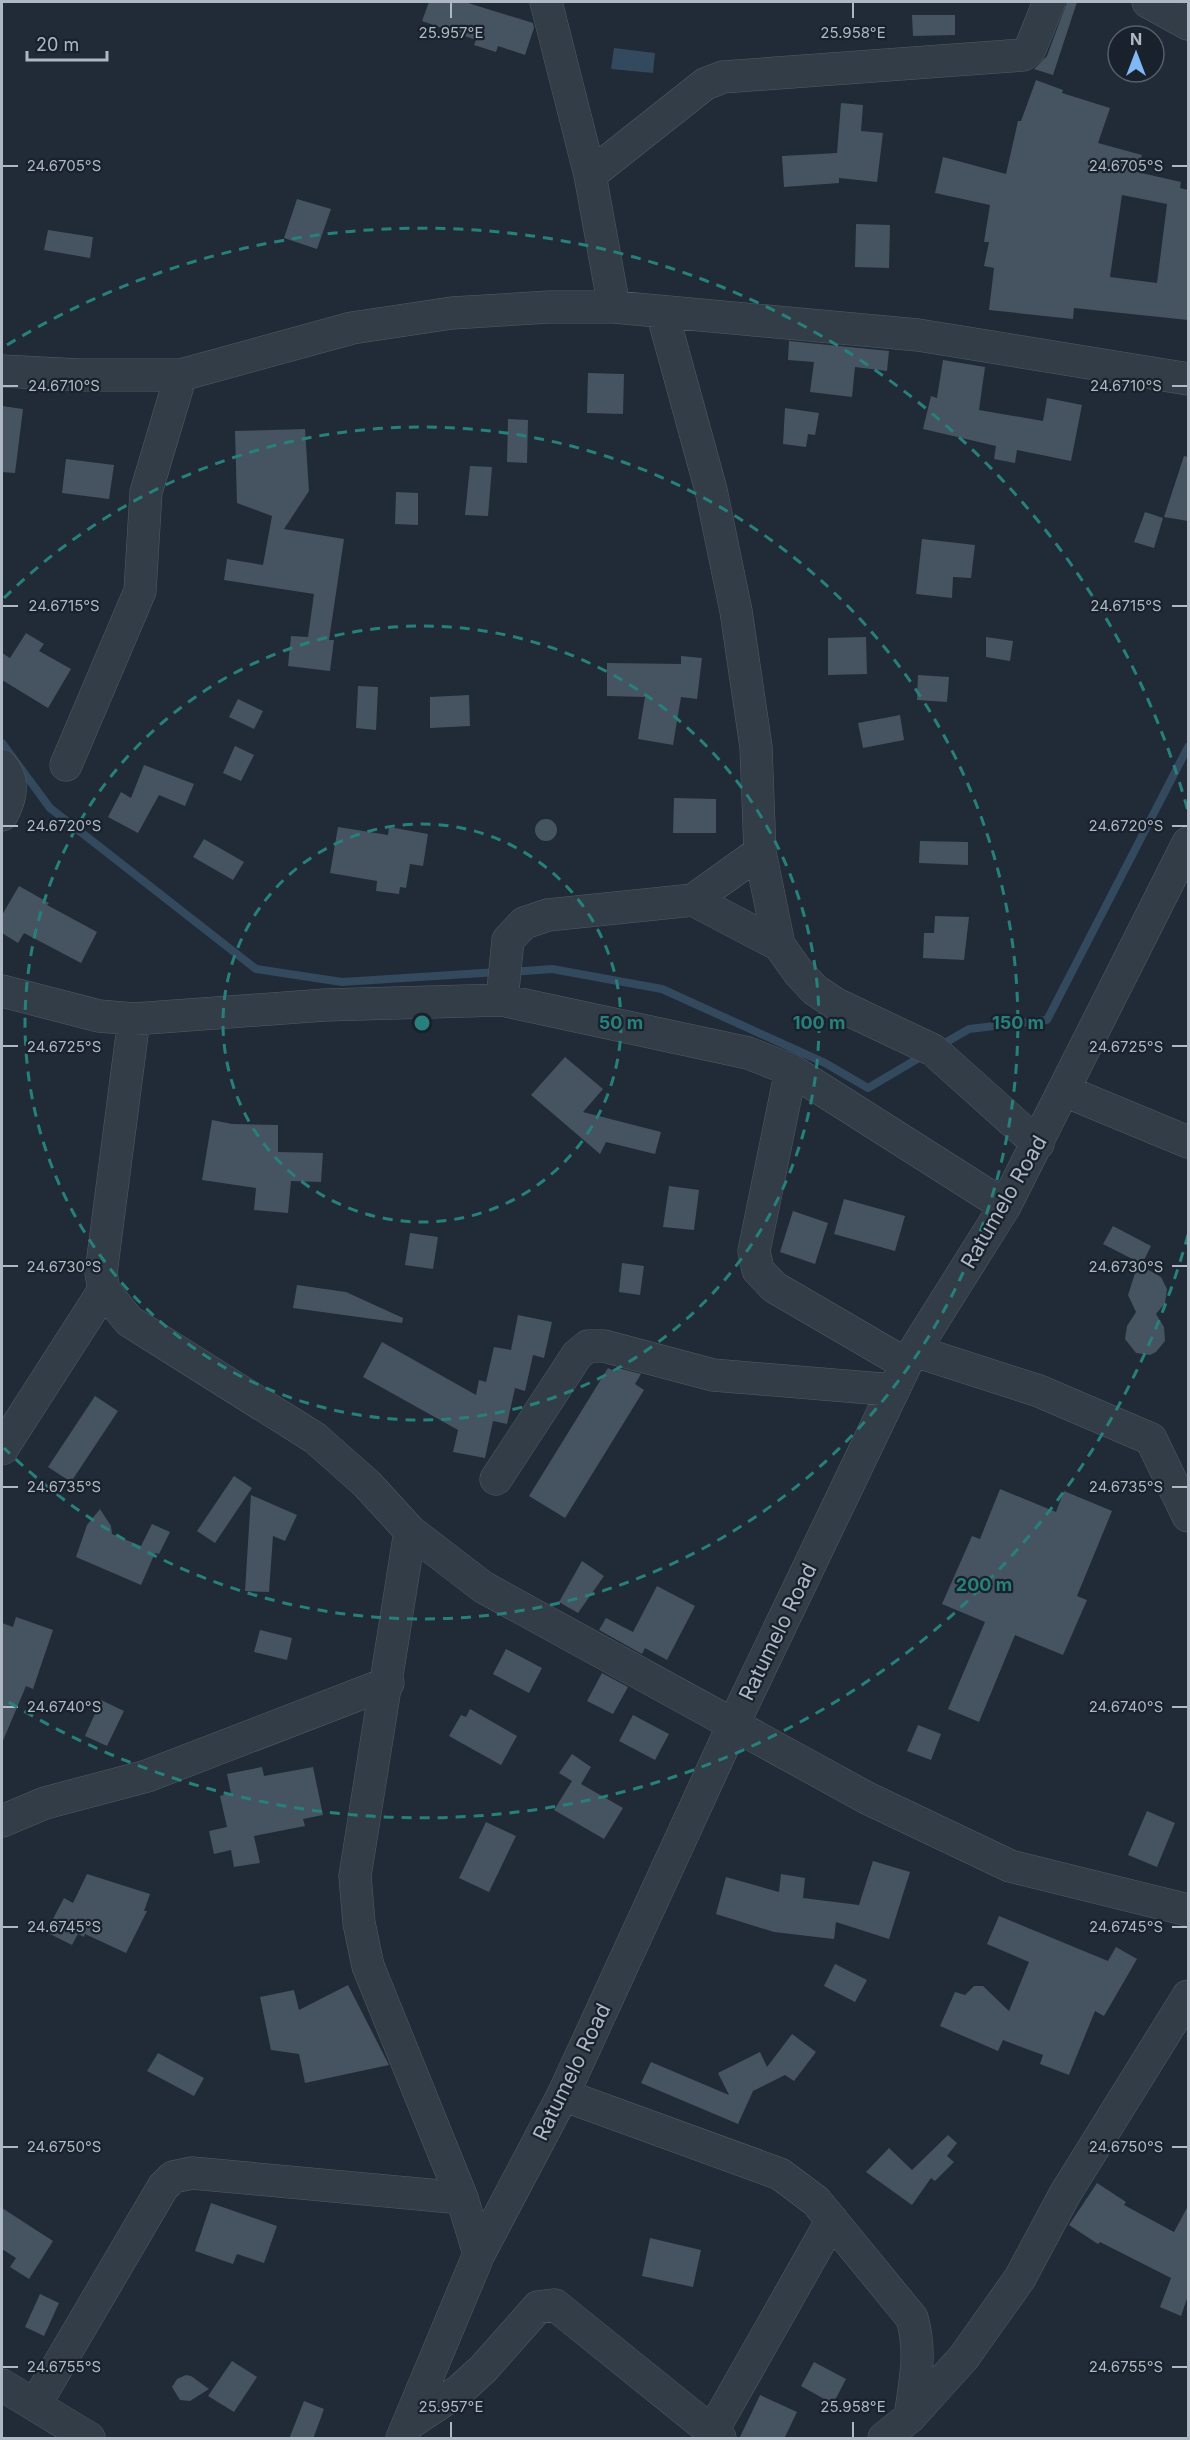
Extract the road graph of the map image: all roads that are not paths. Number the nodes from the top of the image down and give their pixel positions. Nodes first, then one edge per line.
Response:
1 (546, 2) edge
2 (1049, 2) edge
3 (1148, 2) edge
4 (1188, 24) edge
5 (590, 175) junction
6 (614, 307) junction
7 (662, 312) junction
8 (2, 371) edge
9 (182, 375) junction
10 (1188, 379) edge
11 (66, 765) dead end
12 (2, 766) edge
13 (2, 815) edge
14 (1188, 843) edge
15 (760, 852) junction
16 (693, 900) junction
17 (779, 945) junction
18 (2, 991) edge
19 (502, 1000) junction
20 (134, 1020) junction
21 (791, 1070) junction
22 (1065, 1091) junction
23 (1188, 1142) edge
24 (1038, 1144) junction
25 (1005, 1206) junction
26 (104, 1290) junction
27 (905, 1368) junction
28 (2, 1449) edge
29 (496, 1479) dead end
30 (1188, 1516) edge
31 (410, 1532) junction
32 (388, 1683) junction
33 (734, 1723) junction
34 (2, 1821) edge
35 (1188, 1910) edge
36 (1188, 1996) edge
37 (563, 2095) junction
38 (462, 2198) junction
39 (832, 2220) junction
40 (479, 2254) junction
41 (2, 2385) edge
42 (35, 2405) junction
43 (910, 2417) junction
44 (406, 2431) edge
45 (716, 2435) edge
46 (89, 2439) edge
47 (884, 2439) edge

1 - 5 street
2 - 5 street
3 - 4 street
5 - 6 street
6 - 7 street
6 - 9 street
7 - 10 street
7 - 15 street
8 - 9 street
9 - 11 street
12 - 13 street
14 - 22 street, Ratumelo Road
15 - 16 street
15 - 17 street
16 - 17 street
16 - 19 street
17 - 24 street
18 - 20 street
19 - 20 street
19 - 21 street
20 - 26 street
21 - 25 street
21 - 27 street
22 - 23 street
22 - 24 street, Ratumelo Road
24 - 25 street, Ratumelo Road
25 - 27 street, Ratumelo Road
26 - 28 street
26 - 31 street
27 - 29 street
27 - 30 street
27 - 33 street, Ratumelo Road
31 - 32 street
31 - 33 street
32 - 34 street
32 - 38 street
33 - 35 street
33 - 37 street, Ratumelo Road
36 - 43 street
37 - 39 street
37 - 40 street, Ratumelo Road
38 - 40 street
38 - 42 street
39 - 43 street
39 - 45 street
40 - 44 street, Ratumelo Road
41 - 42 street
42 - 46 street
43 - 47 street
44 - 45 street

